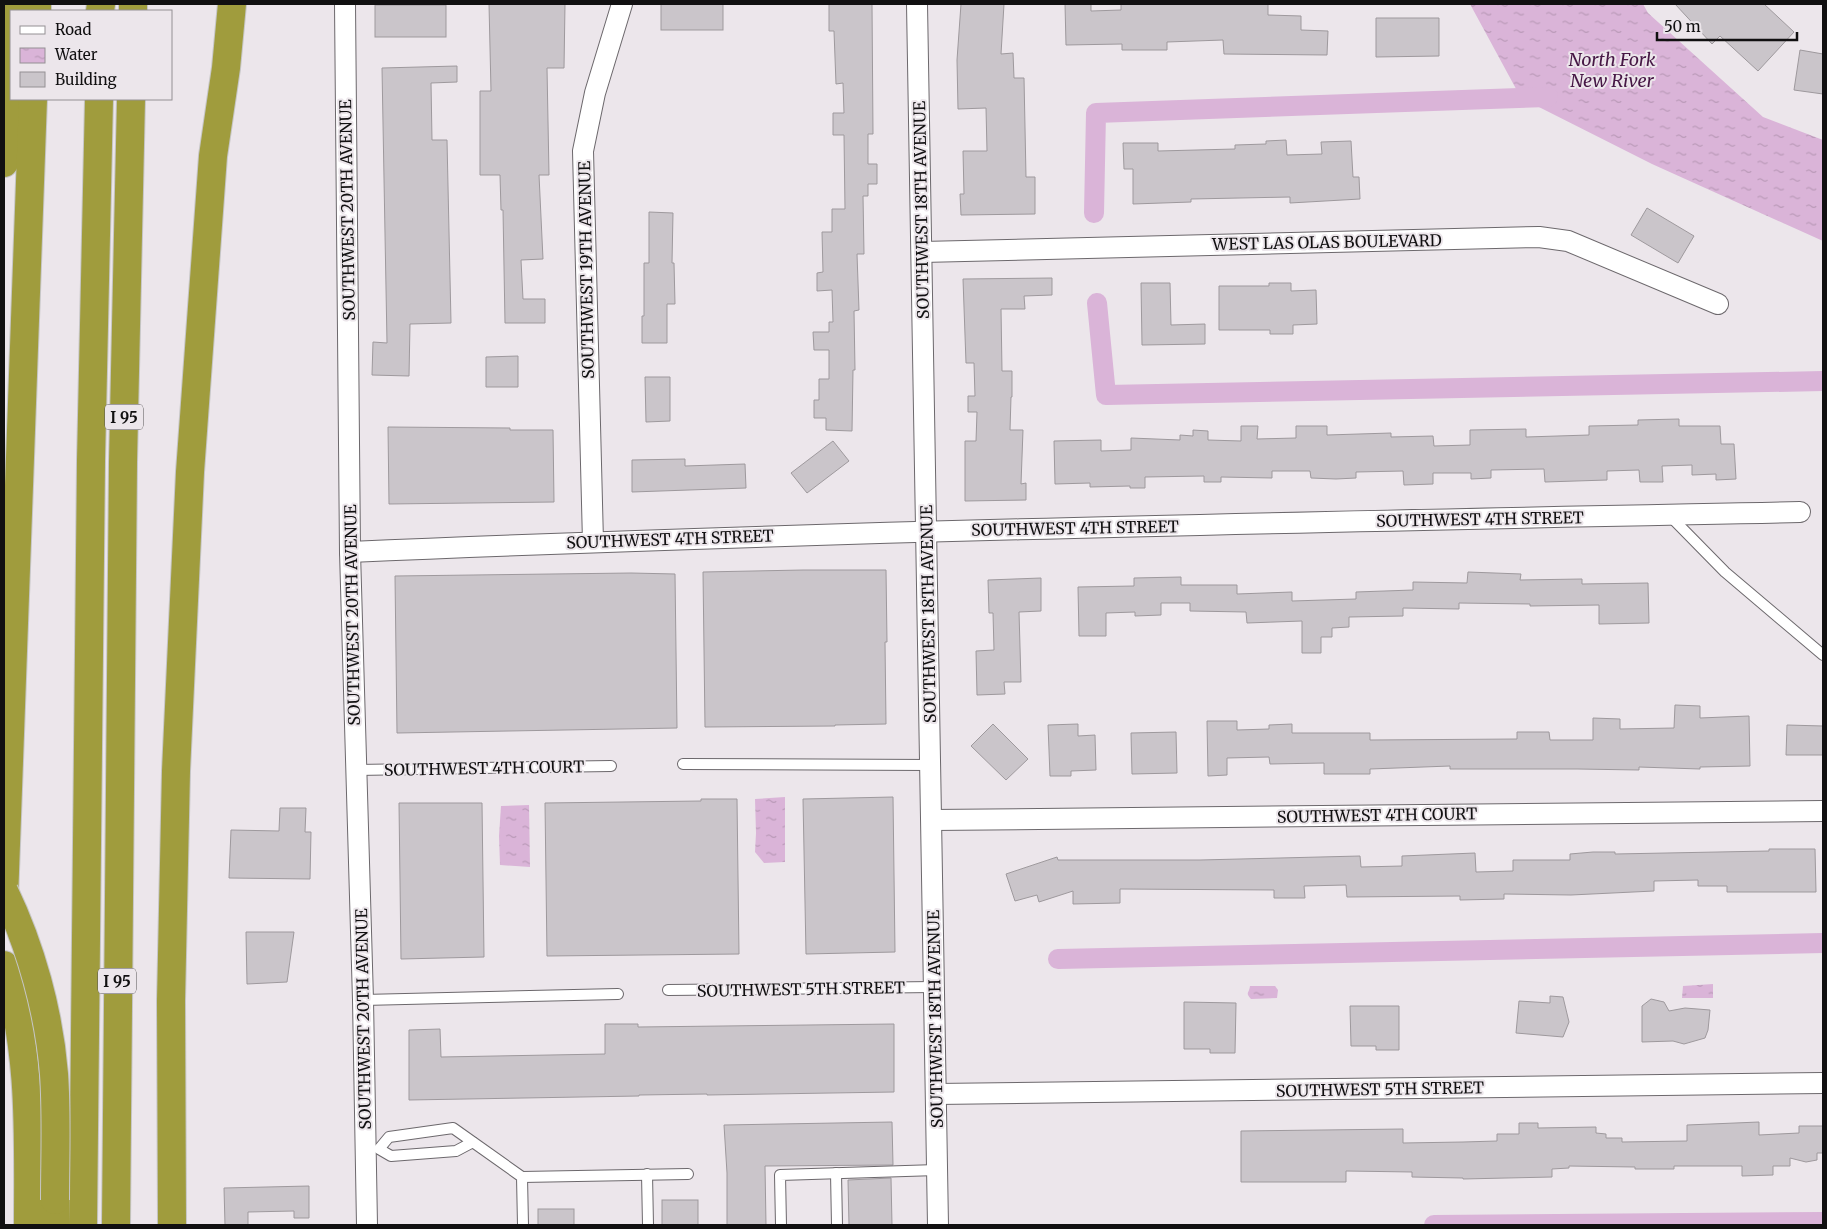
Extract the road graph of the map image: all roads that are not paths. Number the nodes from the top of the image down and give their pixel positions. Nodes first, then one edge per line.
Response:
1 (10, 4) edge
2 (232, 4) edge
3 (345, 4) edge
4 (622, 4) edge
5 (917, 4) edge
6 (33, 100) edge
7 (99, 100) edge
8 (131, 100) edge
9 (4, 163) edge
10 (922, 252) junction
11 (1718, 304) dead end
12 (1800, 512) dead end
13 (1670, 515) junction
14 (927, 531) junction
15 (593, 542) junction
16 (350, 552) junction
17 (1823, 655) edge
18 (683, 764) dead end
19 (931, 765) junction
20 (611, 766) dead end
21 (356, 770) junction
22 (1823, 811) edge
23 (932, 820) junction
24 (4, 892) edge
25 (4, 898) edge
26 (4, 965) edge
27 (934, 988) junction
28 (668, 990) dead end
29 (618, 994) dead end
30 (363, 1000) junction
31 (1823, 1083) edge
32 (936, 1094) junction
33 (473, 1142) junction
34 (372, 1148) junction
35 (937, 1170) junction
36 (836, 1173) junction
37 (648, 1174) junction
38 (688, 1174) dead end
39 (522, 1177) junction
40 (28, 1212) edge
41 (55, 1212) edge
42 (83, 1225) edge
43 (116, 1225) edge
44 (172, 1225) edge
45 (367, 1225) edge
46 (523, 1225) edge
47 (648, 1225) edge
48 (781, 1225) edge
49 (837, 1225) edge
50 (938, 1225) edge

1 - 9 highway
2 - 44 highway
3 - 16 street, SOUTHWEST 20TH AVENUE
4 - 15 street, SOUTHWEST 19TH AVENUE
5 - 10 street, SOUTHWEST 18TH AVENUE
6 - 25 highway
7 - 42 highway
8 - 43 highway, I 95
10 - 11 street, WEST LAS OLAS BOULEVARD
10 - 14 street, SOUTHWEST 18TH AVENUE
12 - 13 street, SOUTHWEST 4TH STREET
13 - 14 street, SOUTHWEST 4TH STREET
13 - 17 lane
14 - 15 street, SOUTHWEST 4TH STREET
14 - 19 street, SOUTHWEST 18TH AVENUE
15 - 16 street, SOUTHWEST 4TH STREET
16 - 21 street, SOUTHWEST 20TH AVENUE
18 - 19 lane
19 - 23 street, SOUTHWEST 18TH AVENUE
20 - 21 lane, SOUTHWEST 4TH COURT
21 - 30 street, SOUTHWEST 20TH AVENUE
22 - 23 street, SOUTHWEST 4TH COURT
23 - 27 street, SOUTHWEST 18TH AVENUE
24 - 41 highway, bridge
26 - 40 highway
27 - 28 lane, SOUTHWEST 5TH STREET
27 - 32 street, SOUTHWEST 18TH AVENUE
29 - 30 lane
30 - 34 street, SOUTHWEST 20TH AVENUE
31 - 32 street, SOUTHWEST 5TH STREET
32 - 35 street, SOUTHWEST 18TH AVENUE
33 - 34 lane
33 - 34 lane
33 - 39 lane
34 - 45 street, SOUTHWEST 20TH AVENUE
35 - 36 lane
35 - 50 street, SOUTHWEST 18TH AVENUE
36 - 48 lane
36 - 49 lane
37 - 38 lane
37 - 39 lane
37 - 47 lane
39 - 46 lane

